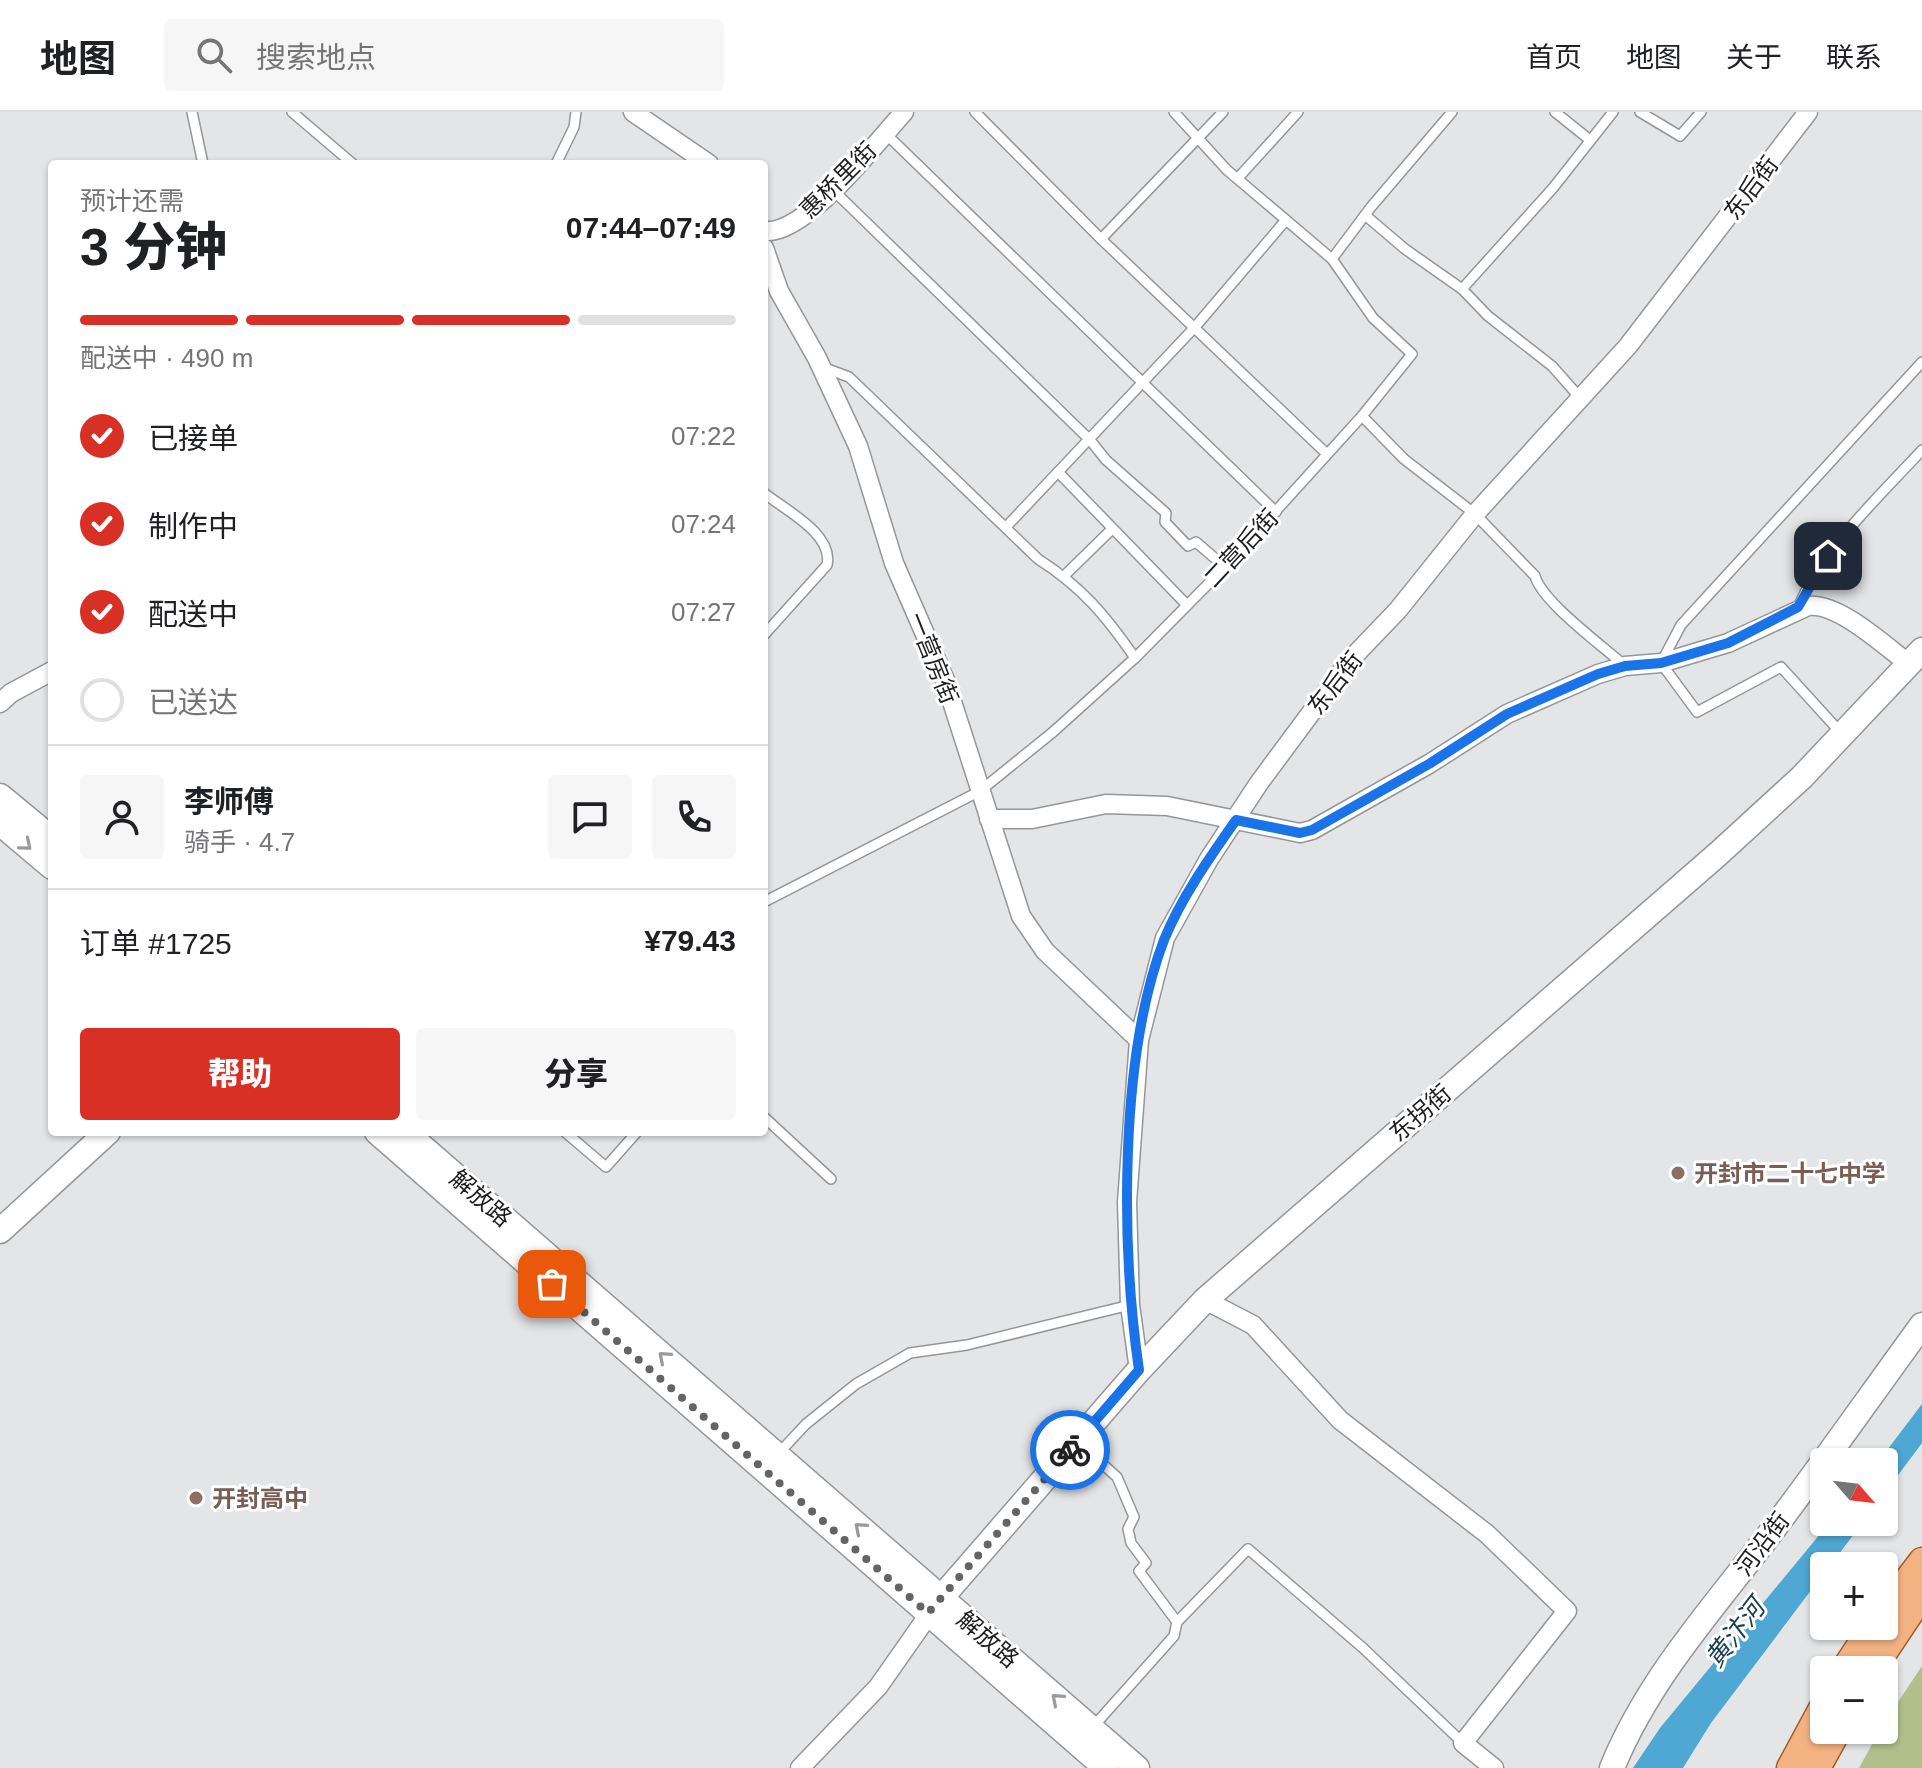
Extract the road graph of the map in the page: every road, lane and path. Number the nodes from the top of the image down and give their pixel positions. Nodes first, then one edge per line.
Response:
1 (192, 112) edge
2 (292, 112) edge
3 (576, 112) edge
4 (633, 112) edge
5 (904, 112) edge
6 (975, 112) edge
7 (1174, 112) edge
8 (1223, 112) edge
9 (1298, 112) edge
10 (1452, 112) edge
11 (1555, 112) edge
12 (1613, 112) edge
13 (1640, 112) edge
14 (1701, 112) edge
15 (1808, 112) edge
16 (885, 133) junction
17 (1198, 138) junction
18 (1590, 140) junction
19 (202, 160) edge
20 (348, 160) edge
21 (562, 160) edge
22 (703, 160) edge
23 (1238, 178) junction
24 (833, 190) junction
25 (1365, 215) junction
26 (1286, 220) junction
27 (768, 231) edge
28 (1101, 239) junction
29 (768, 259) edge
30 (1332, 259) junction
31 (1462, 289) junction
32 (1195, 327) junction
33 (1922, 362) edge
34 (822, 367) junction
35 (1142, 384) junction
36 (1582, 400) junction
37 (1362, 416) junction
38 (1090, 440) junction
39 (1922, 450) edge
40 (1327, 454) junction
41 (1058, 472) junction
42 (768, 496) edge
43 (1276, 512) junction
44 (1475, 514) junction
45 (1006, 527) junction
46 (1111, 530) junction
47 (1225, 567) junction
48 (1064, 576) junction
49 (1187, 605) junction
50 (1798, 607) junction
51 (768, 631) edge
52 (1916, 657) edge
53 (1135, 658) junction
54 (1661, 663) junction
55 (1625, 666) junction
56 (48, 673) edge
57 (0, 703) edge
58 (1843, 735) junction
59 (980, 791) junction
60 (0, 796) edge
61 (989, 819) junction
62 (1236, 820) junction
63 (0, 823) edge
64 (48, 836) edge
65 (48, 864) edge
66 (768, 900) edge
67 (1139, 1040) junction
68 (768, 1121) edge
69 (104, 1136) edge
70 (382, 1136) edge
71 (410, 1136) edge
72 (570, 1136) edge
73 (633, 1136) edge
74 (831, 1179) dead end
75 (0, 1231) edge
76 (1205, 1300) junction
77 (1130, 1305) junction
78 (1922, 1325) edge
79 (1139, 1370) junction
80 (1077, 1441) junction
81 (776, 1455) junction
82 (1922, 1561) edge
83 (1898, 1593) edge
84 (1922, 1595) edge
85 (934, 1605) junction
86 (1177, 1622) junction
87 (1881, 1656) edge
88 (1091, 1729) junction
89 (1810, 1731) edge
90 (1463, 1743) junction
91 (1830, 1744) edge
92 (800, 1768) edge
93 (1106, 1768) edge
94 (1137, 1768) edge
95 (1494, 1768) edge
96 (1612, 1768) edge
97 (1790, 1768) edge
98 (1817, 1768) edge

1 - 19 lane
2 - 20 lane
3 - 21 lane
4 - 22 street
5 - 16 street, 惠桥里街
6 - 28 lane
7 - 17 lane, 二营后街
8 - 17 lane
9 - 23 lane
10 - 25 lane
11 - 18 lane
12 - 18 lane
13 - 14 lane
15 - 36 street, 东后街
16 - 24 street, 惠桥里街
16 - 35 lane
17 - 23 lane, 二营后街
17 - 28 lane
18 - 31 lane
23 - 26 lane, 二营后街
24 - 27 street, 惠桥里街
24 - 38 lane
25 - 30 lane
25 - 31 lane
26 - 30 lane, 二营后街
26 - 32 lane
28 - 32 lane
29 - 34 street, 一营房街
30 - 37 lane, 二营后街
31 - 36 lane
32 - 35 lane
32 - 40 lane
33 - 54 lane
34 - 45 lane
34 - 59 street, 一营房街
35 - 38 lane
35 - 43 lane
36 - 44 street, 东后街
37 - 40 lane, 二营后街
37 - 44 lane
38 - 41 lane
38 - 47 lane
39 - 50 lane
40 - 43 lane, 二营后街
41 - 45 lane
41 - 46 lane
42 - 51 lane
43 - 47 lane, 二营后街
44 - 55 lane
44 - 62 street, 东后街
45 - 48 lane
46 - 48 lane
46 - 49 lane
47 - 49 lane, 二营后街
48 - 53 lane
49 - 53 lane, 二营后街
50 - 52 street
50 - 54 street
52 - 58 main road, 东拐街
53 - 59 lane, 二营后街
54 - 55 street
54 - 58 lane
55 - 62 street
56 - 57 street
58 - 76 main road, 东拐街
59 - 61 street, 一营房街
59 - 66 lane, 二营后街
60 - 64 main road
61 - 62 street
61 - 67 street, 一营房街
62 - 67 street, 东后街
63 -> 65 main road
67 - 77 street, 东后街
68 - 74 lane
69 - 75 main road
70 - 85 main road, 解放路
81 -> 71 main road, 解放路
72 - 73 lane
76 - 79 main road, 东拐街
76 - 90 street
77 - 79 street, 东后街
77 - 81 lane
78 - 96 main road, 河沿街
79 - 80 main road, 东拐街
80 - 85 main road, 东拐街
80 - 86 lane
85 -> 81 main road, 解放路
82 - 83 main road
84 - 87 main road
88 -> 85 main road, 解放路
85 - 92 street
85 - 93 main road, 解放路
86 - 88 lane
86 - 90 lane
88 - 94 main road, 解放路
89 - 97 main road
90 - 95 street
91 - 98 main road

